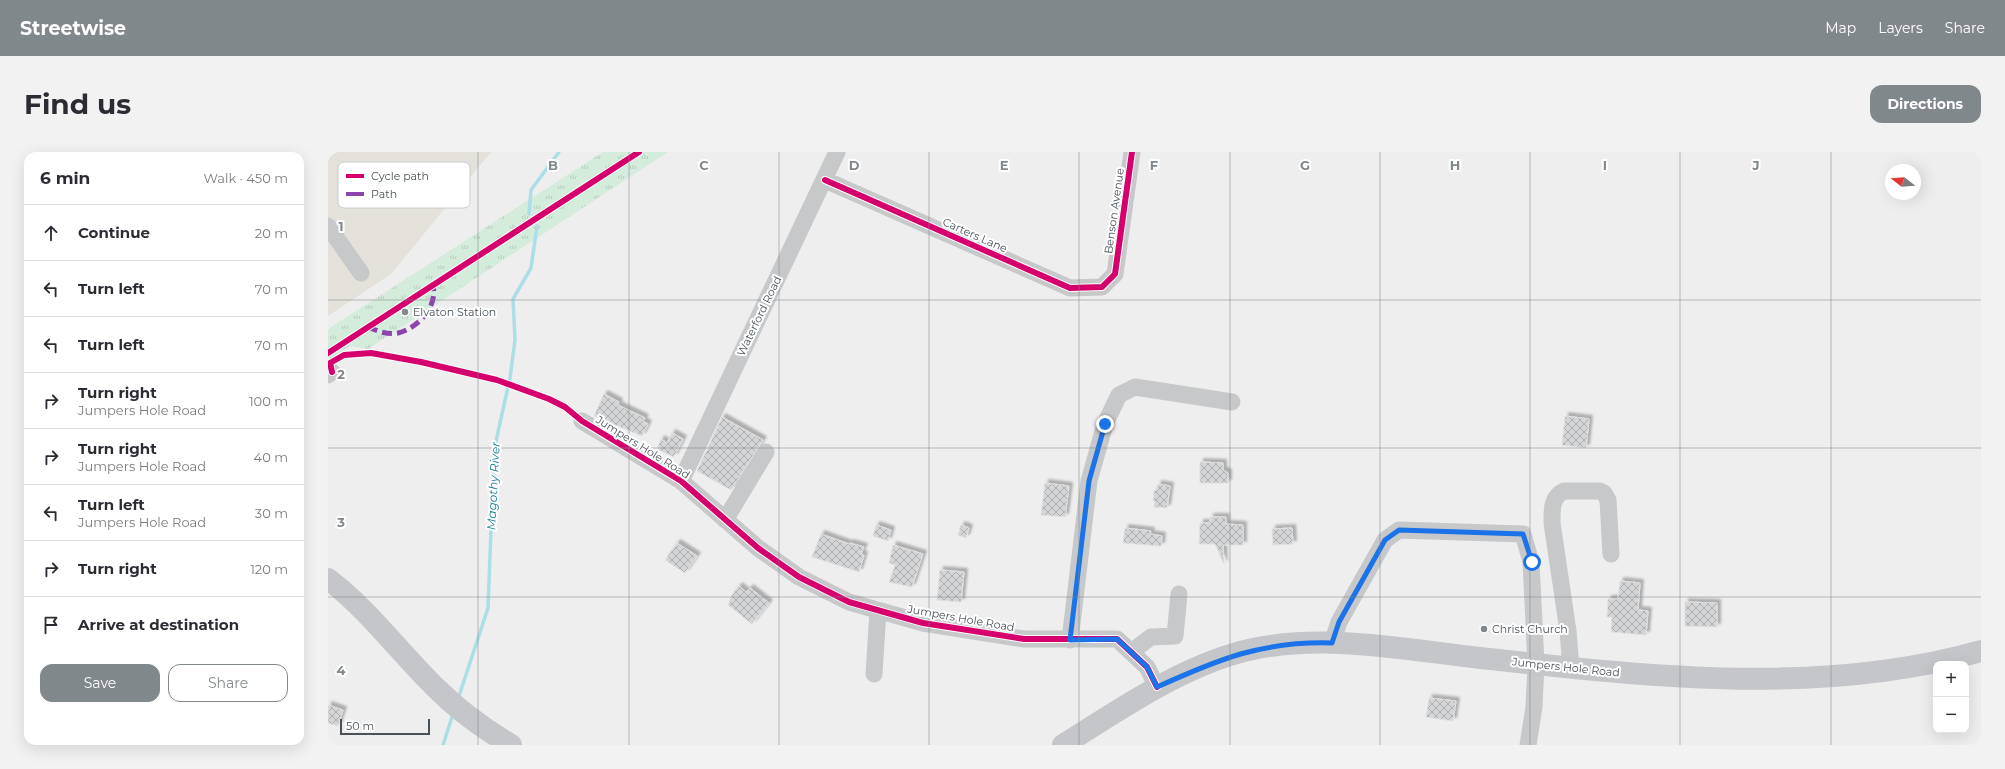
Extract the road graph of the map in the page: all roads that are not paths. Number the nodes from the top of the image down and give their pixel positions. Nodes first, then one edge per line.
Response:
1 (837, 152) edge
2 (1132, 152) edge
3 (825, 180) junction
4 (328, 226) edge
5 (362, 273) dead end
6 (1115, 274) joint
7 (1232, 402) dead end
8 (582, 421) dead end
9 (766, 452) dead end
10 (681, 481) junction
11 (725, 520) junction
12 (1611, 554) dead end
13 (328, 579) edge
14 (1179, 594) dead end
15 (878, 611) junction
16 (1070, 640) junction
17 (1332, 643) junction
18 (1981, 651) edge
19 (1131, 652) junction
20 (1536, 664) junction
21 (1571, 668) junction
22 (874, 674) dead end
23 (1157, 687) junction
24 (511, 745) edge
25 (1063, 745) edge
26 (1528, 745) edge

1 - 3 street, Waterford Road
2 - 6 street, Benson Avenue
3 - 6 street, Carters Lane
3 - 10 street, Waterford Road
4 - 5 street
7 - 16 street
8 - 10 street, Jumpers Hole Road
9 - 11 street
10 - 11 street, Jumpers Hole Road
11 - 15 street, Jumpers Hole Road
12 - 21 street
13 - 24 main road
14 - 19 street
15 - 16 street, Jumpers Hole Road
15 - 22 street
16 - 19 street, Jumpers Hole Road
17 - 20 main road, Jumpers Hole Road
17 - 20 street
17 - 23 main road, Jumpers Hole Road
18 - 21 main road, Jumpers Hole Road
19 - 23 street, Jumpers Hole Road
20 - 21 main road, Jumpers Hole Road
20 - 26 street
23 - 25 main road, Jumpers Hole Road

